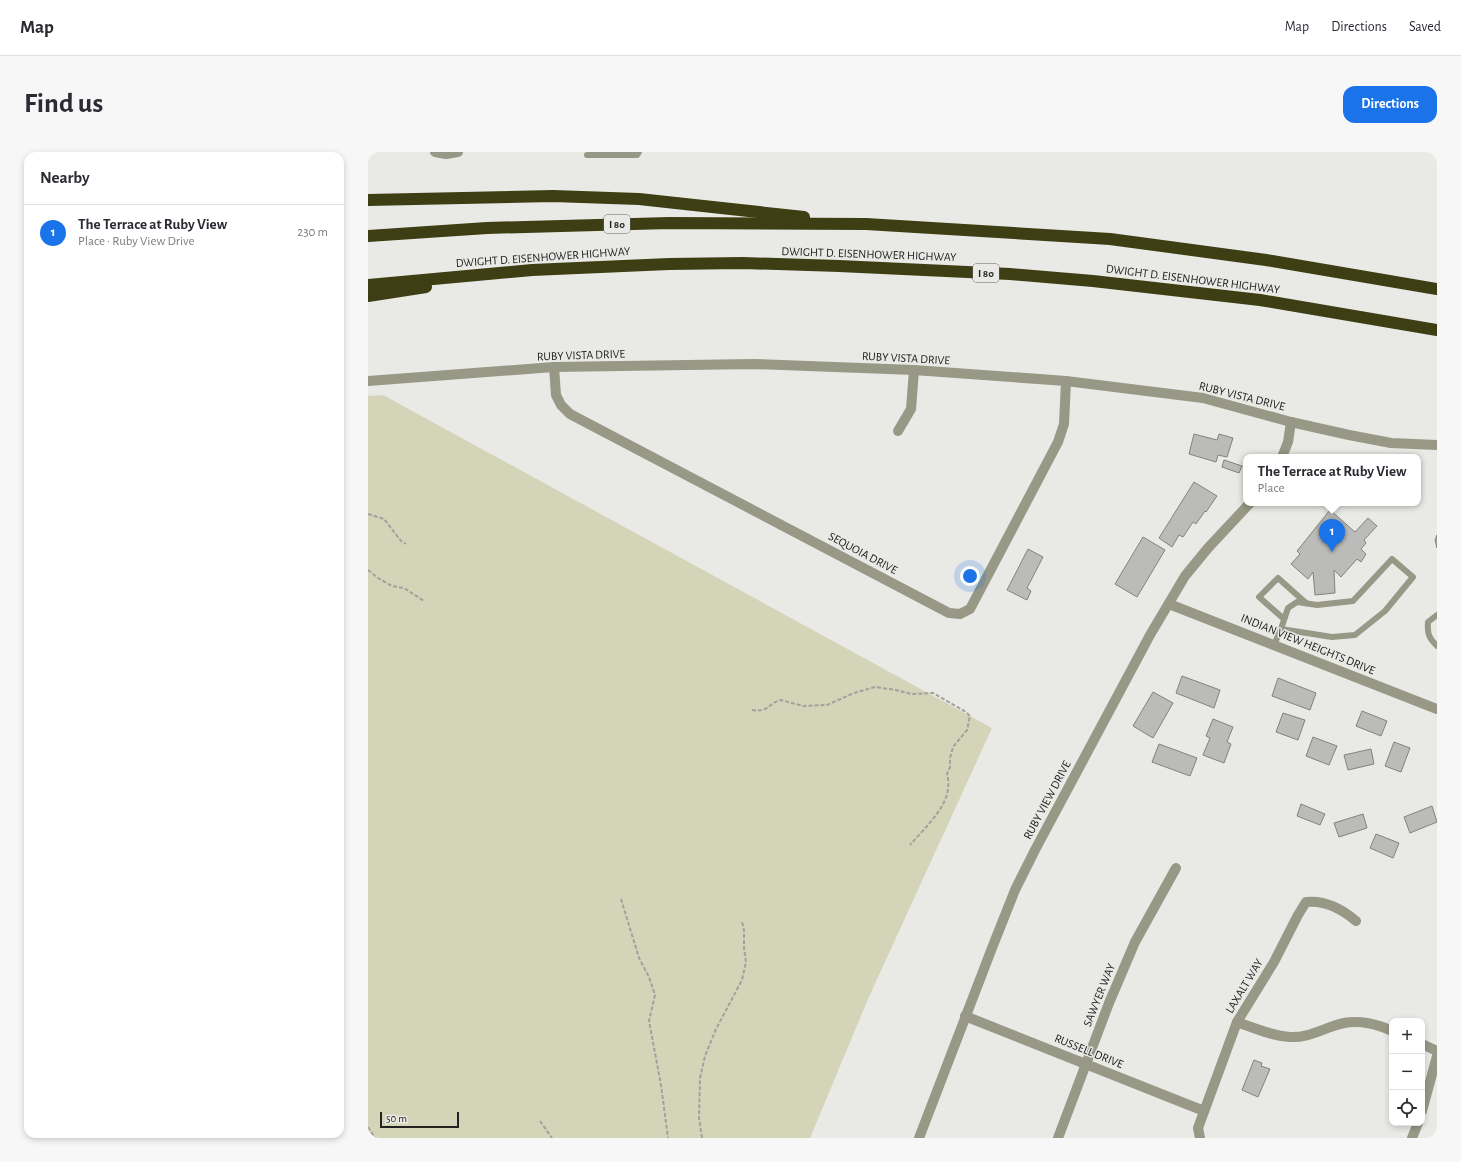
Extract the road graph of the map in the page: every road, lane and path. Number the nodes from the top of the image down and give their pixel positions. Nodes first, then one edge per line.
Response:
1 (435, 152) edge
2 (458, 152) edge
3 (639, 152) edge
4 (587, 155) dead end
5 (368, 200) edge
6 (866, 224) junction
7 (368, 236) edge
8 (532, 270) junction
9 (368, 285) edge
10 (1437, 289) edge
11 (368, 296) edge
12 (1437, 330) edge
13 (554, 367) junction
14 (914, 370) junction
15 (368, 381) edge
16 (1066, 381) junction
17 (1291, 422) junction
18 (898, 431) dead end
19 (1437, 445) edge
20 (1283, 454) edge
21 (1247, 506) edge
22 (368, 514) edge
23 (406, 544) dead end
24 (368, 570) edge
25 (424, 601) dead end
26 (1306, 603) junction
27 (1169, 604) junction
28 (1437, 615) edge
29 (1284, 619) junction
30 (1281, 629) junction
31 (1274, 645) junction
32 (1437, 646) edge
33 (752, 710) dead end
34 (1437, 710) edge
35 (910, 845) dead end
36 (1176, 868) dead end
37 (621, 899) dead end
38 (1356, 921) dead end
39 (742, 922) dead end
40 (965, 1016) junction
41 (1237, 1022) junction
42 (1389, 1029) edge
43 (1425, 1045) edge
44 (1437, 1051) edge
45 (1437, 1056) edge
46 (1086, 1063) junction
47 (1425, 1100) edge
48 (1204, 1111) junction
49 (540, 1121) dead end
50 (1417, 1126) edge
51 (368, 1127) edge
52 (375, 1138) edge
53 (552, 1138) edge
54 (668, 1138) edge
55 (702, 1138) edge
56 (919, 1138) edge
57 (1058, 1138) edge
58 (1200, 1138) edge
59 (1412, 1138) edge

1 - 2 street
3 - 4 lane
5 - 6 highway
6 - 7 highway, I 80
6 - 10 highway, I 80
8 - 9 highway, DWIGHT D. EISENHOWER HIGHWAY / I 80
8 - 11 highway
8 - 12 highway, DWIGHT D. EISENHOWER HIGHWAY / I 80
13 - 14 street, RUBY VISTA DRIVE
13 - 15 street, RUBY VISTA DRIVE
13 - 16 street, SEQUOIA DRIVE
14 - 16 street, RUBY VISTA DRIVE
14 - 18 street
16 - 17 street, RUBY VISTA DRIVE
17 - 19 street, RUBY VISTA DRIVE
17 - 20 street
21 - 27 street, RUBY VIEW DRIVE
22 - 23 path
24 - 25 path
26 - 29 lane
26 - 29 lane
26 - 30 lane
27 - 31 street, INDIAN VIEW HEIGHTS DRIVE
27 - 40 street, RUBY VIEW DRIVE
28 - 32 lane
29 - 30 lane
30 - 31 lane
31 - 34 street, INDIAN VIEW HEIGHTS DRIVE
33 - 35 path
36 - 46 street, SAWYER WAY
37 - 54 path
38 - 41 street, LAXALT WAY
39 - 55 path
40 - 46 street, RUSSELL DRIVE
40 - 56 street, RUBY VIEW DRIVE
41 - 42 street
41 - 48 street, LAXALT WAY
43 - 44 street
45 - 47 street
46 - 48 street, RUSSELL DRIVE
46 - 57 street, SAWYER WAY
48 - 58 street, LAXALT WAY
49 - 53 path
50 - 59 street
51 - 52 path

